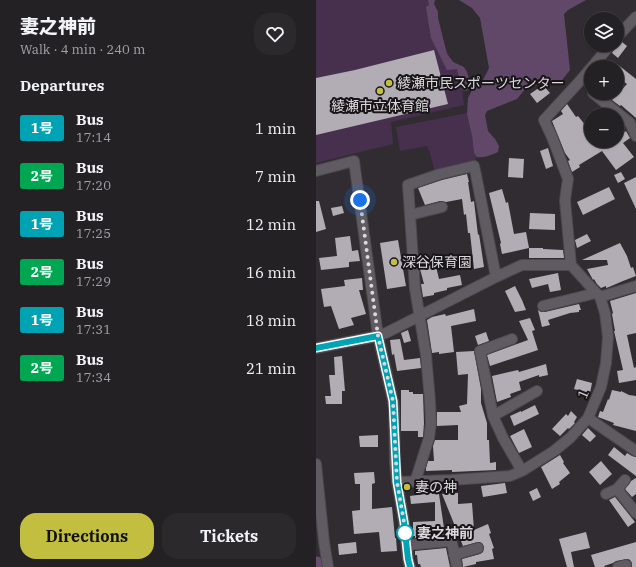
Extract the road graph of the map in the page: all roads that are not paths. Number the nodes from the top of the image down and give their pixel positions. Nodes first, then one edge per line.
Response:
1 (636, 16) edge
2 (624, 29) edge
3 (604, 52) edge
4 (598, 60) edge
5 (584, 76) edge
6 (579, 82) junction
7 (584, 86) edge
8 (602, 100) edge
9 (636, 136) edge
10 (316, 171) edge
11 (442, 206) dead end
12 (410, 215) junction
13 (571, 265) junction
14 (496, 277) junction
15 (636, 286) edge
16 (598, 295) junction
17 (543, 306) dead end
18 (419, 316) junction
19 (378, 336) junction
20 (512, 340) dead end
21 (316, 348) edge
22 (537, 391) dead end
23 (493, 416) junction
24 (588, 418) junction
25 (636, 451) edge
26 (316, 464) edge
27 (522, 471) junction
28 (625, 480) dead end
29 (397, 482) junction
30 (415, 482) junction
31 (617, 489) junction
32 (606, 494) dead end
33 (318, 500) edge
34 (636, 513) edge
35 (319, 542) edge
36 (406, 545) junction
37 (478, 548) dead end
38 (454, 556) junction
39 (328, 567) edge
40 (410, 567) edge
41 (457, 567) edge

1 - 2 street
3 - 4 street
5 - 6 street
6 - 7 street
6 - 13 street
8 - 9 street
10 - 19 street
11 - 12 street
12 - 14 street
12 - 18 street
13 - 14 street
13 - 16 street
14 - 18 street
15 - 16 street
16 - 17 street
16 - 24 street, 1
18 - 19 street
18 - 30 street
19 - 21 street
19 - 29 street
20 - 23 street
22 - 23 street
23 - 27 street
24 - 25 street
24 - 27 street, 1
26 - 33 street
27 - 30 street, 1
28 - 31 street
29 - 30 street, 1
29 - 36 street
31 - 32 street
31 - 34 street
33 - 35 street
35 - 39 street
36 - 38 street
36 - 40 street
37 - 38 street
38 - 41 street

